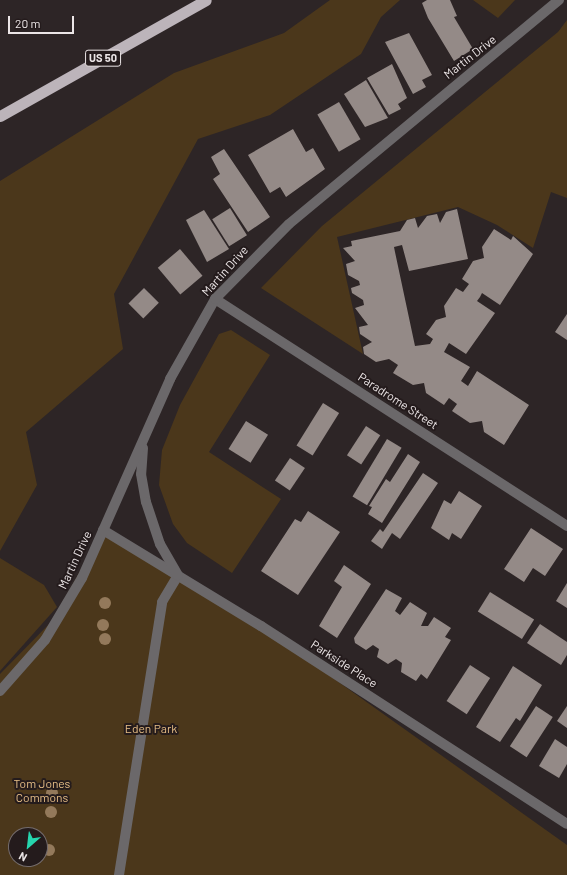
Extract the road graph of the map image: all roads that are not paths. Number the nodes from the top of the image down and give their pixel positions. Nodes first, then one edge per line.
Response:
1 (206, 0) edge
2 (559, 0) edge
3 (0, 116) edge
4 (215, 299) junction
5 (144, 440) junction
6 (567, 526) edge
7 (104, 530) junction
8 (178, 574) junction
9 (0, 691) edge
10 (567, 824) edge
11 (119, 875) edge

1 - 3 highway, US 50
2 - 4 street, Martin Drive
4 - 5 street, Martin Drive
4 - 6 street, Paradrome Street
5 - 7 street, Martin Drive
5 - 8 street
7 - 8 street, Parkside Place
7 - 9 street, Martin Drive
8 - 10 street, Parkside Place
8 - 11 street

